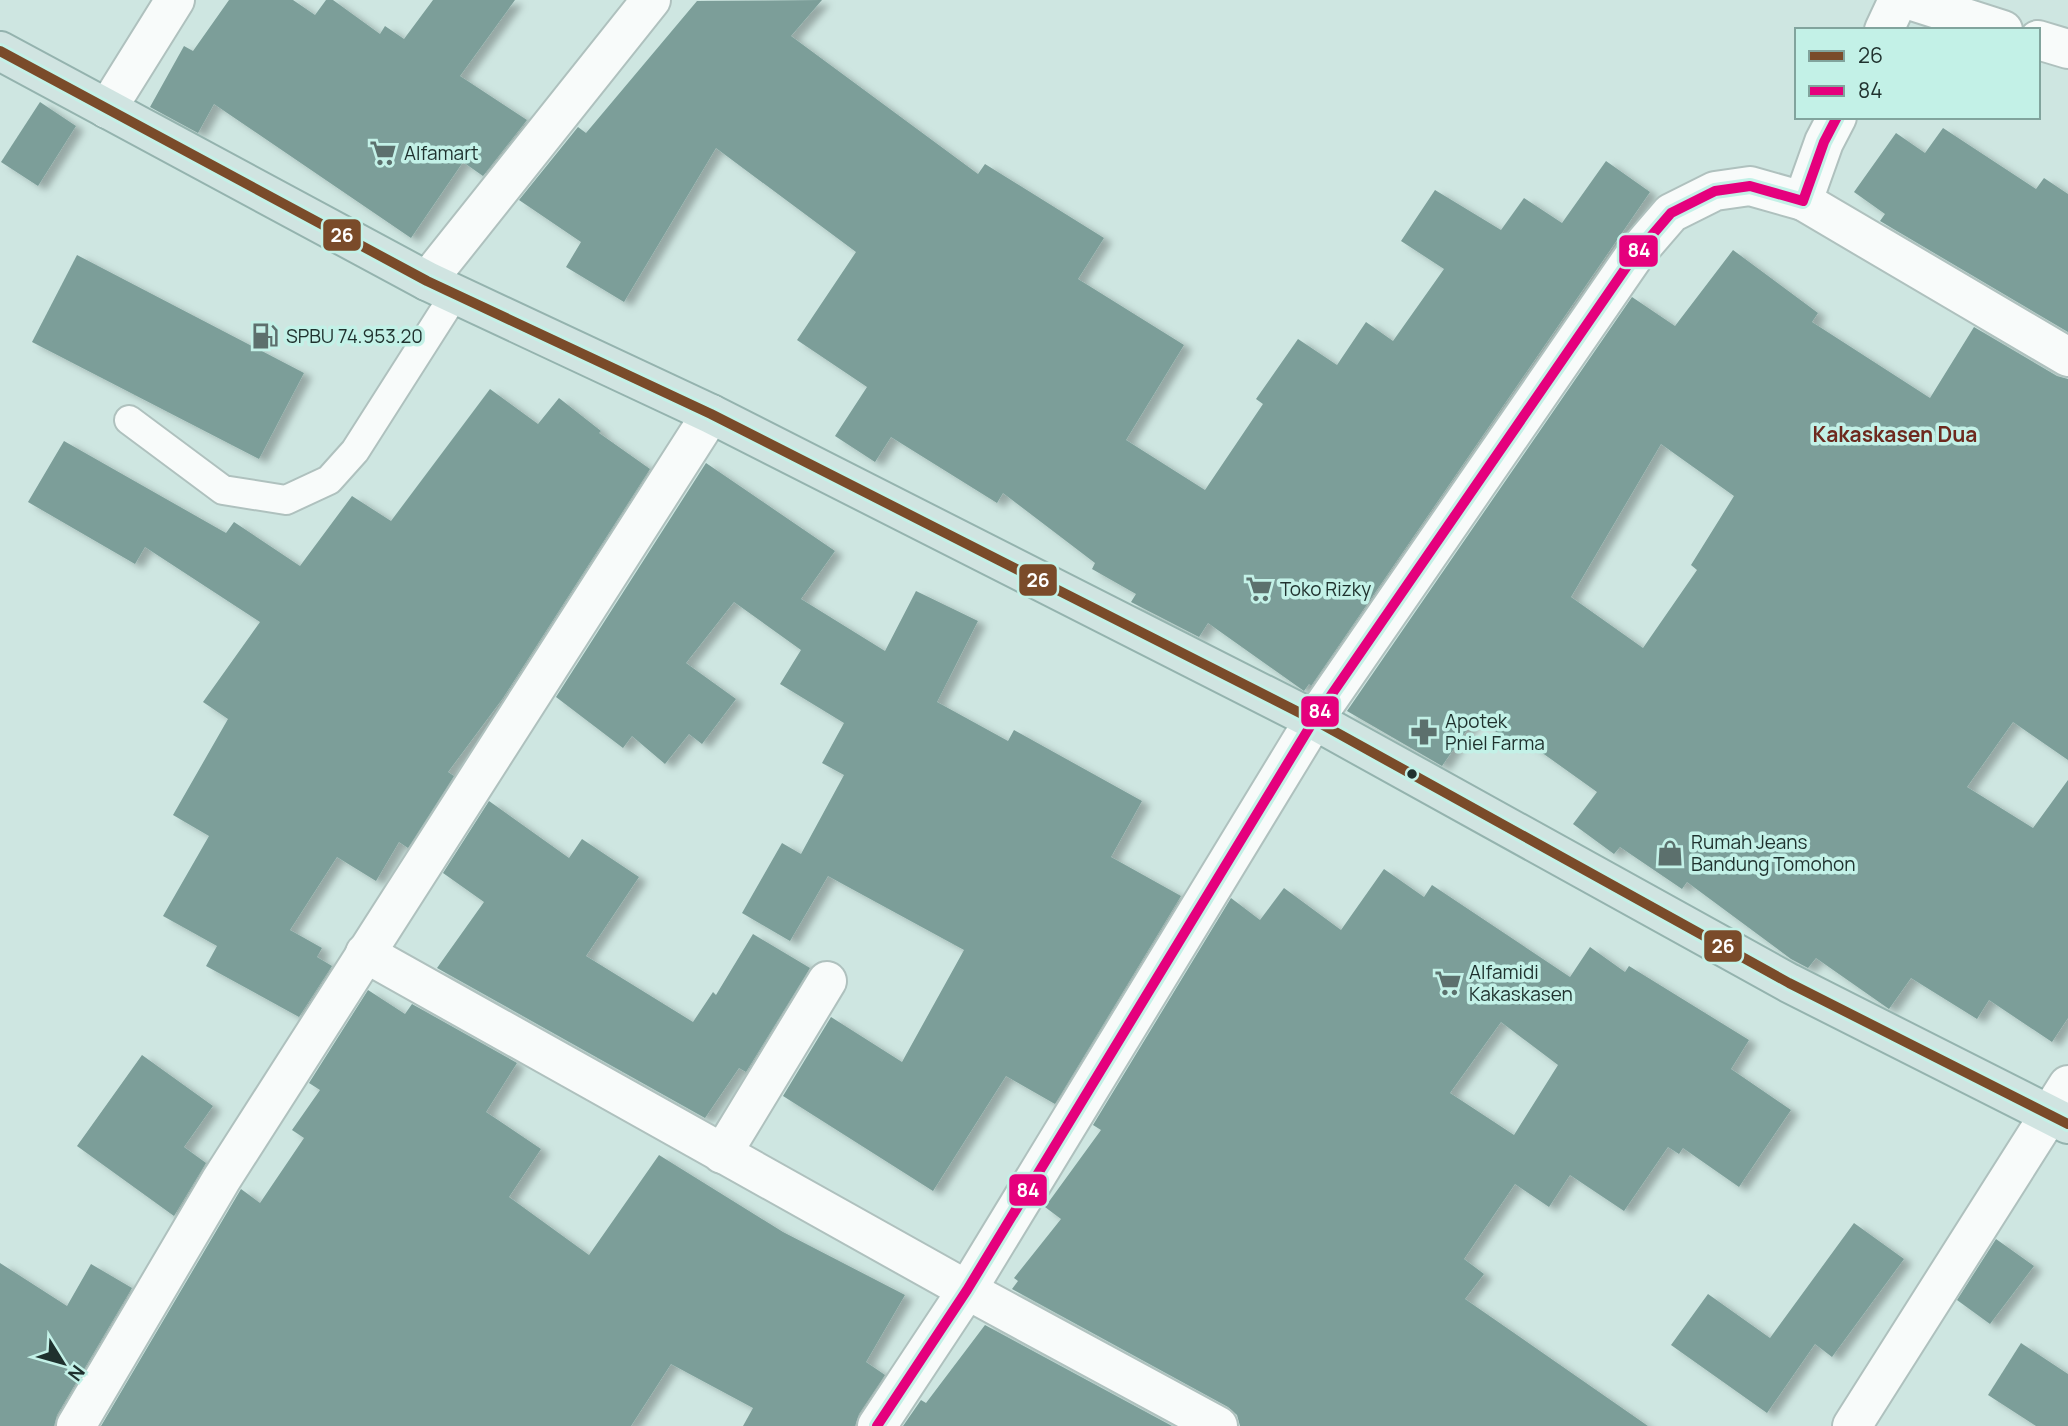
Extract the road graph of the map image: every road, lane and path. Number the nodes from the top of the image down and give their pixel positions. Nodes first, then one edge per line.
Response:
1 (176, 0) edge
2 (651, 0) edge
3 (1898, 0) edge
4 (1909, 0) edge
5 (1949, 6) edge
6 (1885, 28) edge
7 (1998, 28) edge
8 (2040, 41) edge
9 (2068, 49) edge
10 (0, 51) edge
11 (107, 109) junction
12 (1836, 119) edge
13 (1803, 201) junction
14 (441, 287) junction
15 (2068, 357) edge
16 (711, 414) junction
17 (129, 420) dead end
18 (1314, 720) junction
19 (365, 953) junction
20 (827, 981) dead end
21 (2062, 1108) edge
22 (722, 1154) junction
23 (967, 1290) junction
24 (1859, 1415) edge
25 (1197, 1421) edge
26 (76, 1426) edge
27 (877, 1426) edge

1 - 11 street
2 - 14 street
3 - 6 street
4 - 5 street
5 - 7 street
8 - 9 street
10 - 11 highway
11 - 14 highway
12 - 13 street
13 - 15 street
13 - 18 street
14 - 16 highway
14 - 17 lane
16 - 18 highway
16 - 19 street
18 - 21 highway
18 - 23 street
19 - 22 street
19 - 26 street
20 - 22 street
21 - 24 street
22 - 23 street
23 - 25 street
23 - 27 street

